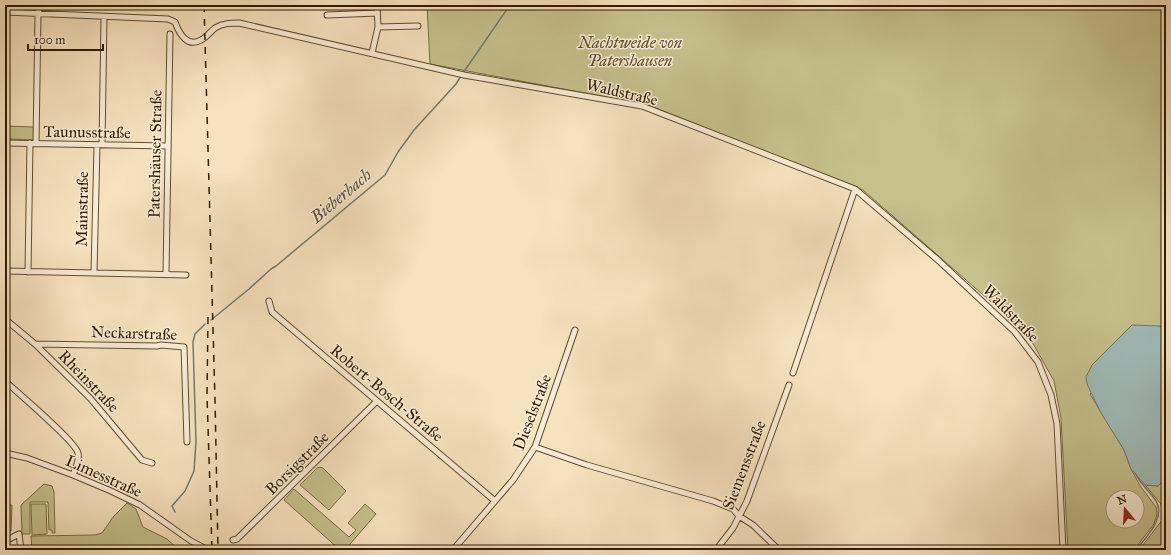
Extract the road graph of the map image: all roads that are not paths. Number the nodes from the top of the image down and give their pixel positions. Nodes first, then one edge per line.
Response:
1 (40, 5) edge
2 (377, 5) edge
3 (5, 12) edge
4 (377, 13) junction
5 (38, 14) junction
6 (327, 15) dead end
7 (104, 17) junction
8 (418, 26) dead end
9 (378, 28) junction
10 (170, 34) dead end
11 (372, 53) junction
12 (5, 143) edge
13 (33, 143) junction
14 (99, 145) junction
15 (168, 146) junction
16 (855, 189) junction
17 (5, 271) edge
18 (28, 272) junction
19 (94, 273) junction
20 (166, 274) junction
21 (186, 275) dead end
22 (269, 301) dead end
23 (5, 319) edge
24 (574, 330) dead end
25 (35, 344) junction
26 (793, 373) dead end
27 (5, 381) edge
28 (789, 385) dead end
29 (377, 401) junction
30 (187, 442) dead end
31 (535, 447) junction
32 (5, 453) edge
33 (152, 463) dead end
34 (73, 474) junction
35 (495, 501) junction
36 (739, 516) junction
37 (232, 540) dead end
38 (5, 541) edge
39 (207, 549) edge
40 (21, 550) edge
41 (453, 550) edge
42 (716, 550) edge
43 (779, 550) edge
44 (1063, 550) edge

1 - 5 street
2 - 4 street
3 - 5 street, Waldstraße
4 - 6 street
4 - 9 street
5 - 7 street, Waldstraße
5 - 13 street
7 - 11 street, Waldstraße
7 - 14 street, Mainstraße
8 - 9 street
9 - 11 street
10 - 15 street, Patershäuser Straße
11 - 16 street, Waldstraße
12 - 13 street, Taunusstraße
13 - 14 street, Taunusstraße
13 - 18 street
14 - 15 street, Taunusstraße
14 - 19 street, Mainstraße
15 - 20 street, Patershäuser Straße
16 - 26 street
16 - 44 street, Waldstraße
17 - 18 street
18 - 19 street
19 - 20 street
20 - 21 street
22 - 29 street, Robert-Bosch-Straße
23 - 25 street, Rheinstraße
24 - 31 street, Dieselstraße
25 - 30 street, Neckarstraße
25 - 33 street, Rheinstraße
27 - 34 street
28 - 36 street, Siemensstraße
29 - 35 street, Robert-Bosch-Straße
29 - 37 street, Borsigstraße
31 - 35 street, Dieselstraße
31 - 36 street
32 - 34 street, Limesstraße
34 - 39 street, Limesstraße
35 - 41 street, Dieselstraße
36 - 42 street, Siemensstraße
36 - 43 street
38 - 40 street

